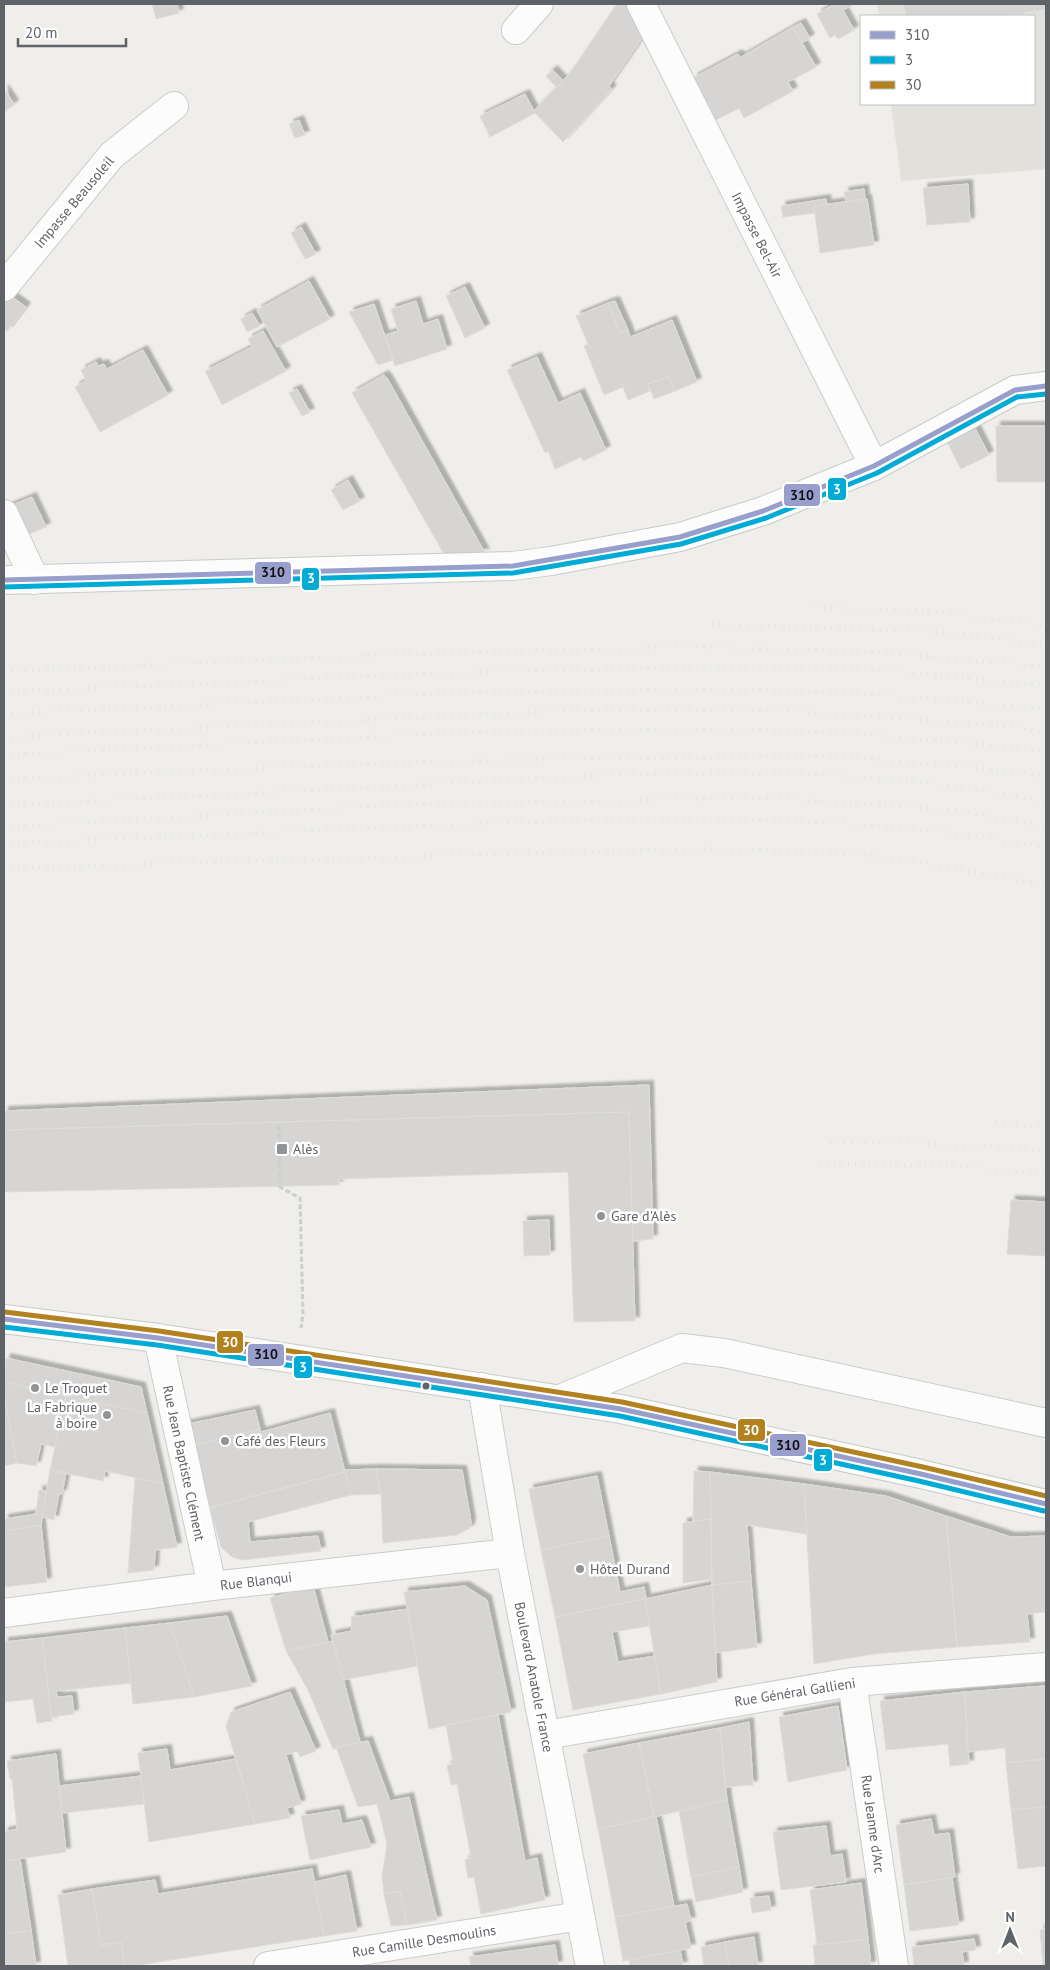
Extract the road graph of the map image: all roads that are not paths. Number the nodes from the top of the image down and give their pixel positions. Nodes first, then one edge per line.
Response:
1 (539, 4) edge
2 (641, 4) edge
3 (516, 30) dead end
4 (174, 106) dead end
5 (4, 287) edge
6 (1046, 386) edge
7 (874, 466) junction
8 (4, 514) edge
9 (4, 580) edge
10 (35, 580) junction
11 (4, 1318) edge
12 (158, 1338) junction
13 (482, 1387) junction
14 (560, 1399) junction
15 (1046, 1423) edge
16 (1046, 1504) edge
17 (510, 1553) junction
18 (212, 1586) junction
19 (4, 1613) edge
20 (1046, 1667) edge
21 (852, 1682) junction
22 (546, 1735) junction
23 (580, 1916) junction
24 (268, 1966) edge
25 (590, 1966) edge
26 (894, 1966) edge

1 - 3 street
2 - 7 street, Impasse Bel-Air
4 - 5 street, Impasse Beausoleil
6 - 7 street
7 - 10 street
8 - 10 street
9 - 10 street
11 - 12 street
12 - 13 street
12 - 18 street, Rue Jean Baptiste Clément
13 - 14 street
13 - 17 street, Boulevard Anatole France
14 - 15 street
14 - 16 street
17 - 18 street, Rue Blanqui
17 - 22 street, Boulevard Anatole France
18 - 19 street, Rue Blanqui
20 - 21 street, Rue Général Gallieni
21 - 22 street, Rue Général Gallieni
21 - 26 street, Rue Jeanne d'Arc
22 - 23 street, Boulevard Anatole France
23 - 24 street, Rue Camille Desmoulins
23 - 25 street, Boulevard Anatole France

